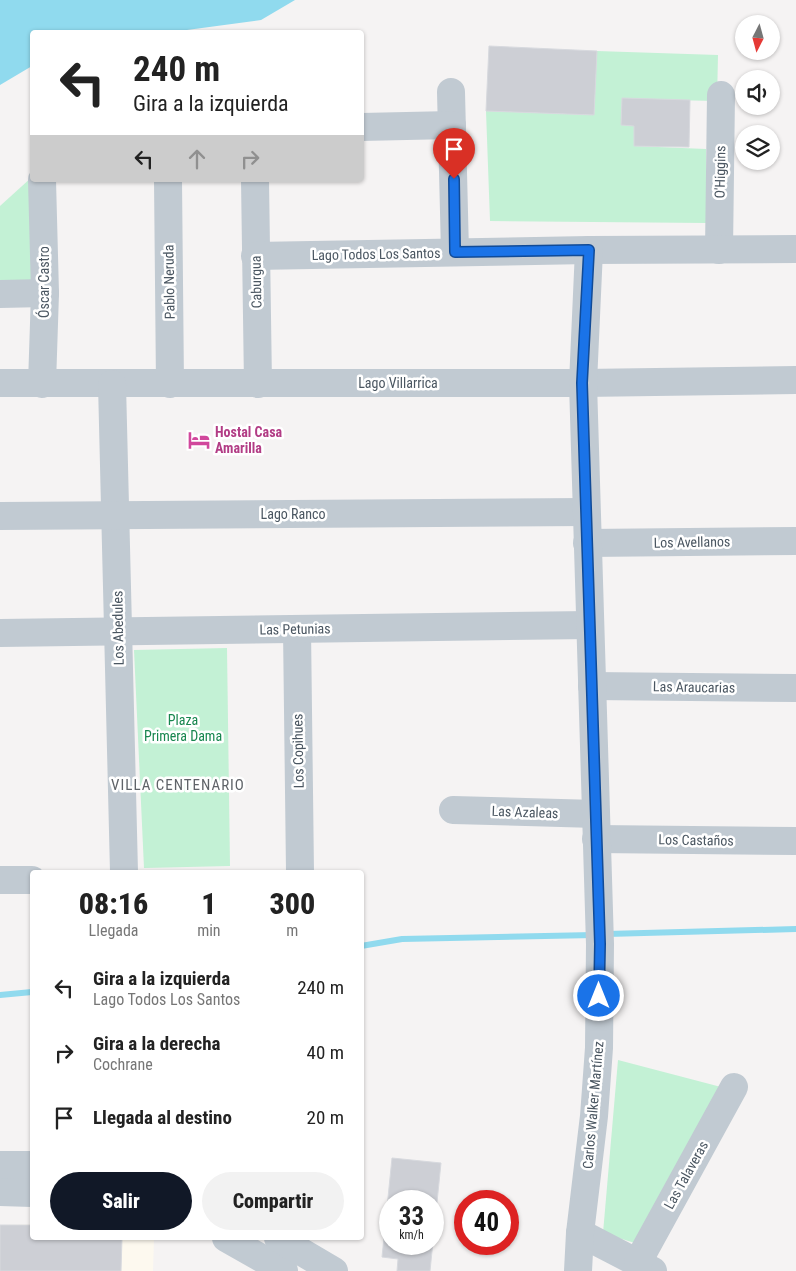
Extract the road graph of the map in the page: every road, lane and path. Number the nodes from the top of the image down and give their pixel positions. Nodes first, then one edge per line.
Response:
1 (451, 92) dead end
2 (721, 94) dead end
3 (452, 125) junction
4 (364, 127) edge
5 (42, 182) edge
6 (168, 182) edge
7 (255, 182) edge
8 (796, 249) edge
9 (589, 250) junction
10 (719, 250) junction
11 (455, 252) junction
12 (255, 256) junction
13 (45, 292) junction
14 (0, 294) edge
15 (796, 380) edge
16 (0, 383) edge
17 (582, 383) junction
18 (42, 384) junction
19 (112, 384) junction
20 (170, 384) junction
21 (258, 384) junction
22 (586, 512) junction
23 (115, 515) junction
24 (0, 516) edge
25 (796, 541) edge
26 (587, 543) junction
27 (590, 626) junction
28 (297, 629) junction
29 (118, 632) junction
30 (0, 633) edge
31 (592, 686) junction
32 (796, 688) edge
33 (453, 810) dead end
34 (596, 826) junction
35 (796, 842) edge
36 (124, 870) edge
37 (300, 870) edge
38 (0, 880) edge
39 (30, 880) edge
40 (734, 1087) dead end
41 (0, 1165) edge
42 (30, 1165) edge
43 (0, 1192) edge
44 (30, 1192) edge
45 (580, 1233) junction
46 (230, 1240) edge
47 (282, 1240) edge
48 (307, 1254) edge
49 (646, 1267) edge
50 (284, 1271) edge
51 (334, 1271) edge
52 (578, 1271) edge

1 - 3 street
2 - 10 street, O'Higgins
3 - 4 street
3 - 11 street
5 - 13 street, Óscar Castro
6 - 20 street, Pablo Neruda
7 - 12 street, Caburgua
8 - 10 street, Lago Todos Los Santos
9 - 10 street, Lago Todos Los Santos
9 - 11 street, Lago Todos Los Santos
9 - 17 street, Carlos Walker Martínez
11 - 12 street, Lago Todos Los Santos
12 - 21 street, Caburgua
13 - 14 street
13 - 18 street, Óscar Castro
15 - 17 street, Lago Villarrica
16 - 18 street, Lago Villarrica
17 - 21 street, Lago Villarrica
17 - 22 street, Carlos Walker Martínez
18 - 19 street, Lago Villarrica
19 - 20 street, Lago Villarrica
19 - 23 street, Los Abedules
20 - 21 street, Lago Villarrica
22 - 23 street, Lago Ranco
22 - 26 street, Carlos Walker Martínez
23 - 24 street, Lago Ranco
23 - 29 street, Los Abedules
25 - 26 street, Los Avellanos
26 - 27 street, Carlos Walker Martínez
27 - 28 street, Las Petunias
27 - 31 street, Carlos Walker Martínez
28 - 29 street, Las Petunias
28 - 37 street, Los Copihues
29 - 30 street, Las Petunias
29 - 36 street, Los Abedules
31 - 32 street, Las Araucarias
31 - 34 street, Carlos Walker Martínez
33 - 34 street, Las Azaleas
34 - 35 street, Los Castaños
34 - 45 street, Carlos Walker Martínez
38 - 39 street
40 - 49 street, Las Talaveras
41 - 42 street
43 - 44 street
45 - 49 street, Las Talaveras
45 - 52 street, Carlos Walker Martínez
46 - 50 street
47 - 48 street
48 - 51 street

